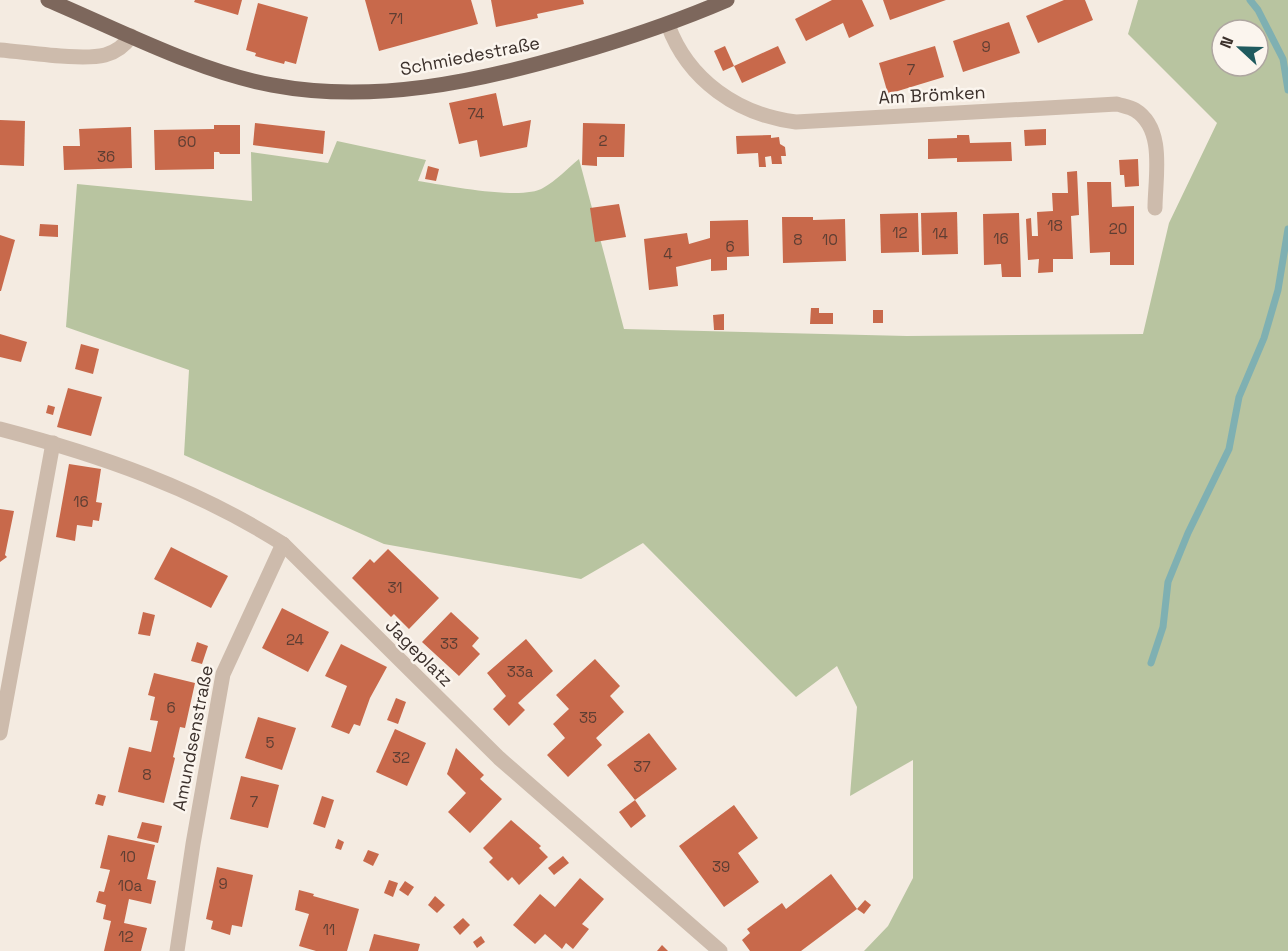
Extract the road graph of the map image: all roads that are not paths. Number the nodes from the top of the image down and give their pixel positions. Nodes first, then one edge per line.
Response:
1 (48, 0) edge
2 (727, 0) edge
3 (668, 25) junction
4 (131, 36) junction
5 (0, 50) edge
6 (1155, 208) dead end
7 (0, 429) edge
8 (52, 443) junction
9 (283, 544) junction
10 (0, 733) edge
11 (177, 951) edge
12 (720, 951) edge

1 - 4 main road, Schmiedestraße
2 - 3 main road, Schmiedestraße
3 - 4 main road, Schmiedestraße
3 - 6 street, Am Brömken
4 - 5 street
7 - 8 street, Jageplatz
8 - 9 street, Jageplatz
8 - 10 street
9 - 11 street, Amundsenstraße
9 - 12 street, Jageplatz

